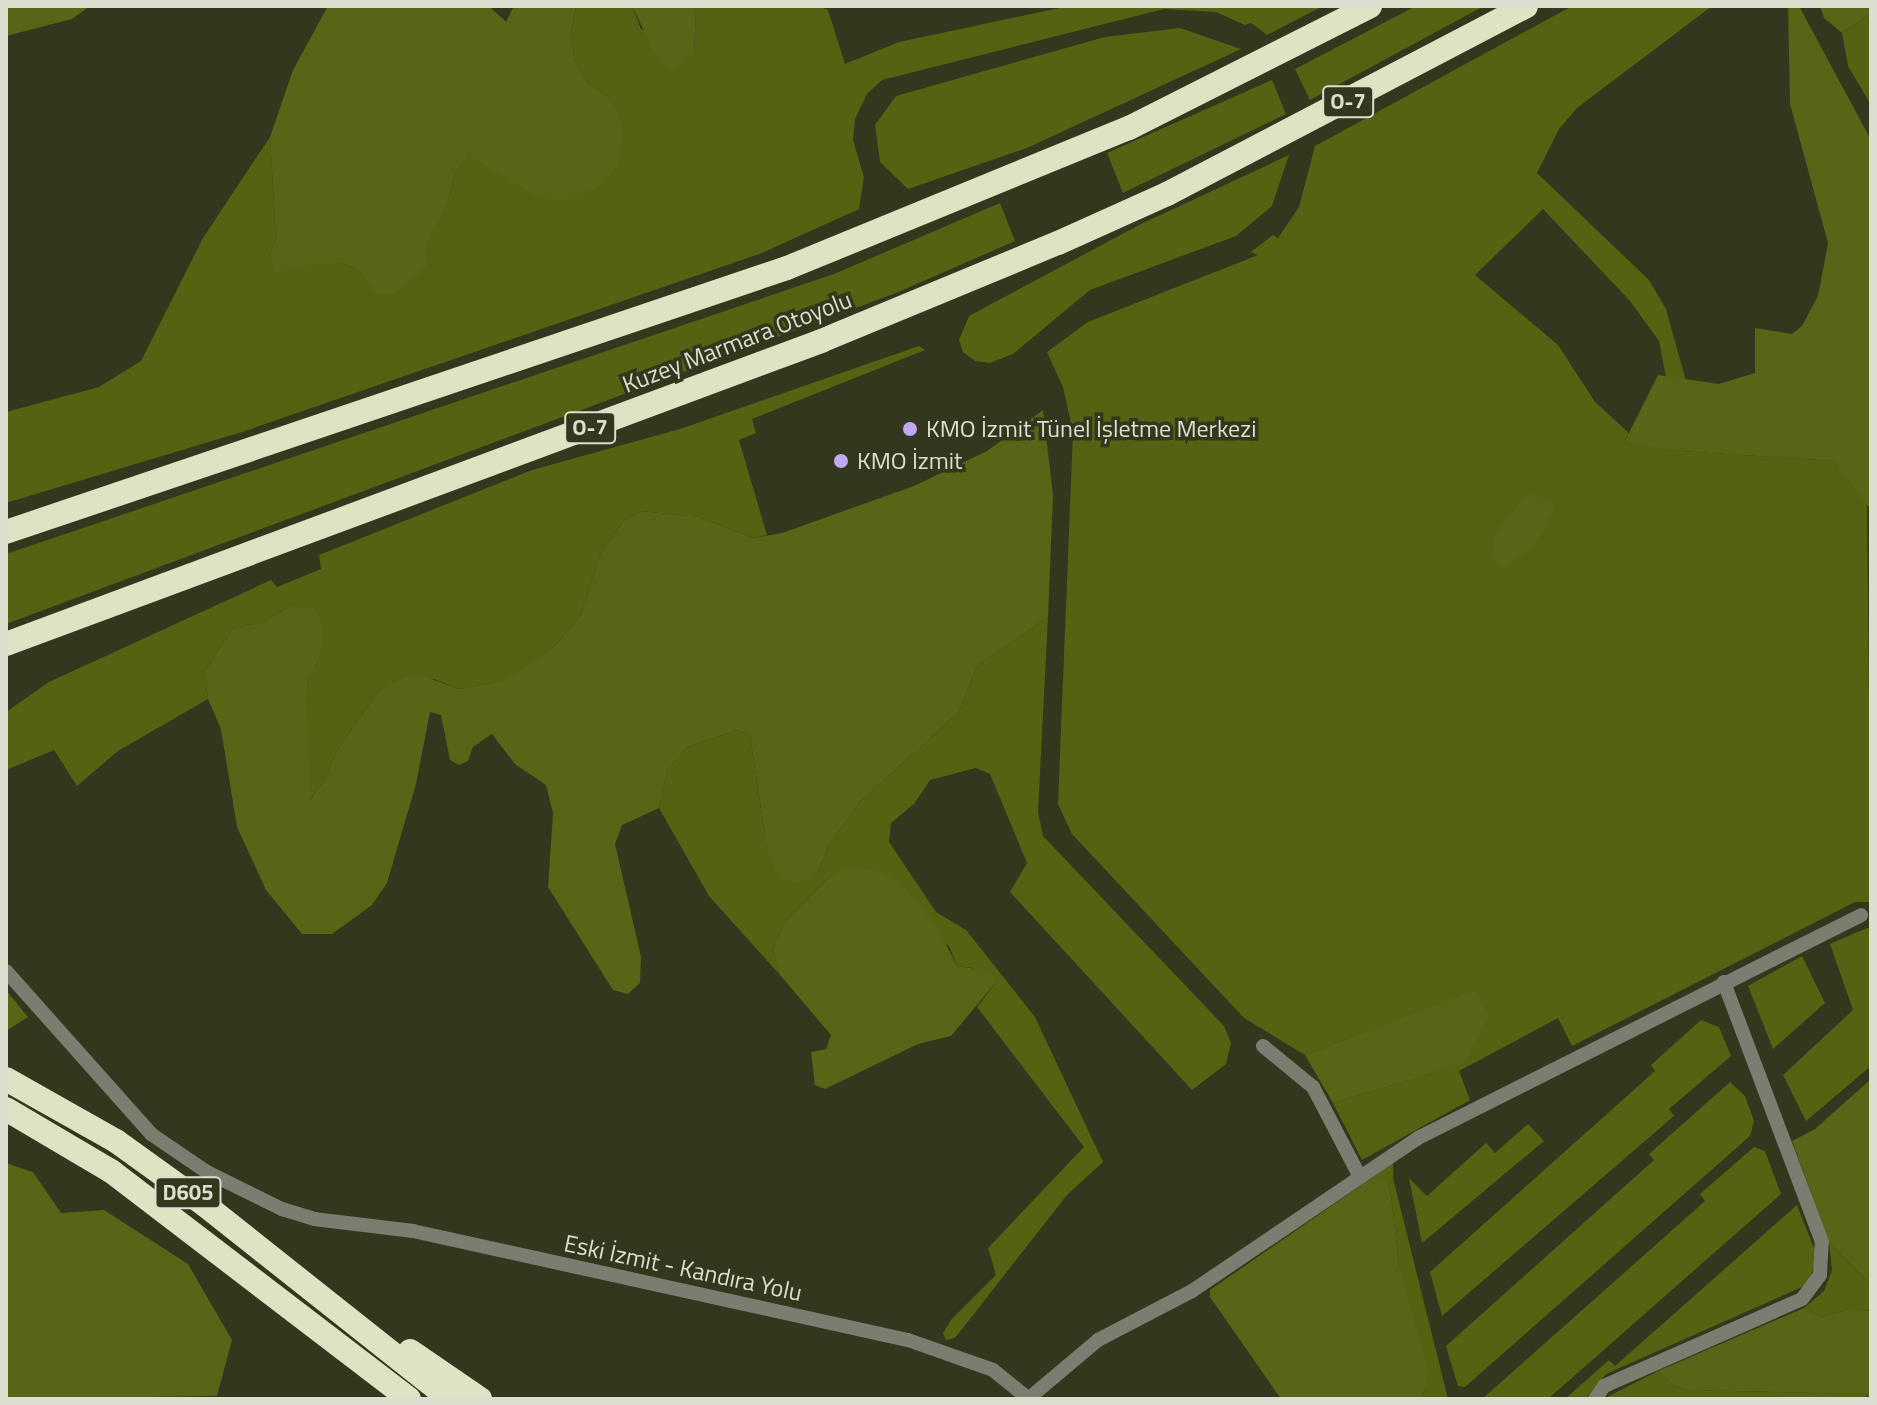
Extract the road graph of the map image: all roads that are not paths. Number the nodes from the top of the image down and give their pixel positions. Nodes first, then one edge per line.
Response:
1 (1370, 6) edge
2 (1526, 6) edge
3 (6, 532) edge
4 (6, 644) edge
5 (1861, 915) dead end
6 (6, 971) edge
7 (1724, 982) junction
8 (1263, 1046) dead end
9 (6, 1079) edge
10 (6, 1109) edge
11 (1359, 1175) junction
12 (358, 1325) junction
13 (409, 1399) edge
14 (450, 1399) edge
15 (480, 1399) edge
16 (1028, 1399) edge
17 (1595, 1399) edge

1 - 3 highway
2 - 4 highway, Kuzey Marmara Otoyolu / O-7
5 - 7 street
6 - 16 street, Eski İzmit - Kandıra Yolu
7 - 11 street
7 - 17 street
8 - 11 street
9 - 12 highway, D605
10 - 13 highway
11 - 16 street
12 - 14 highway
12 - 15 highway

